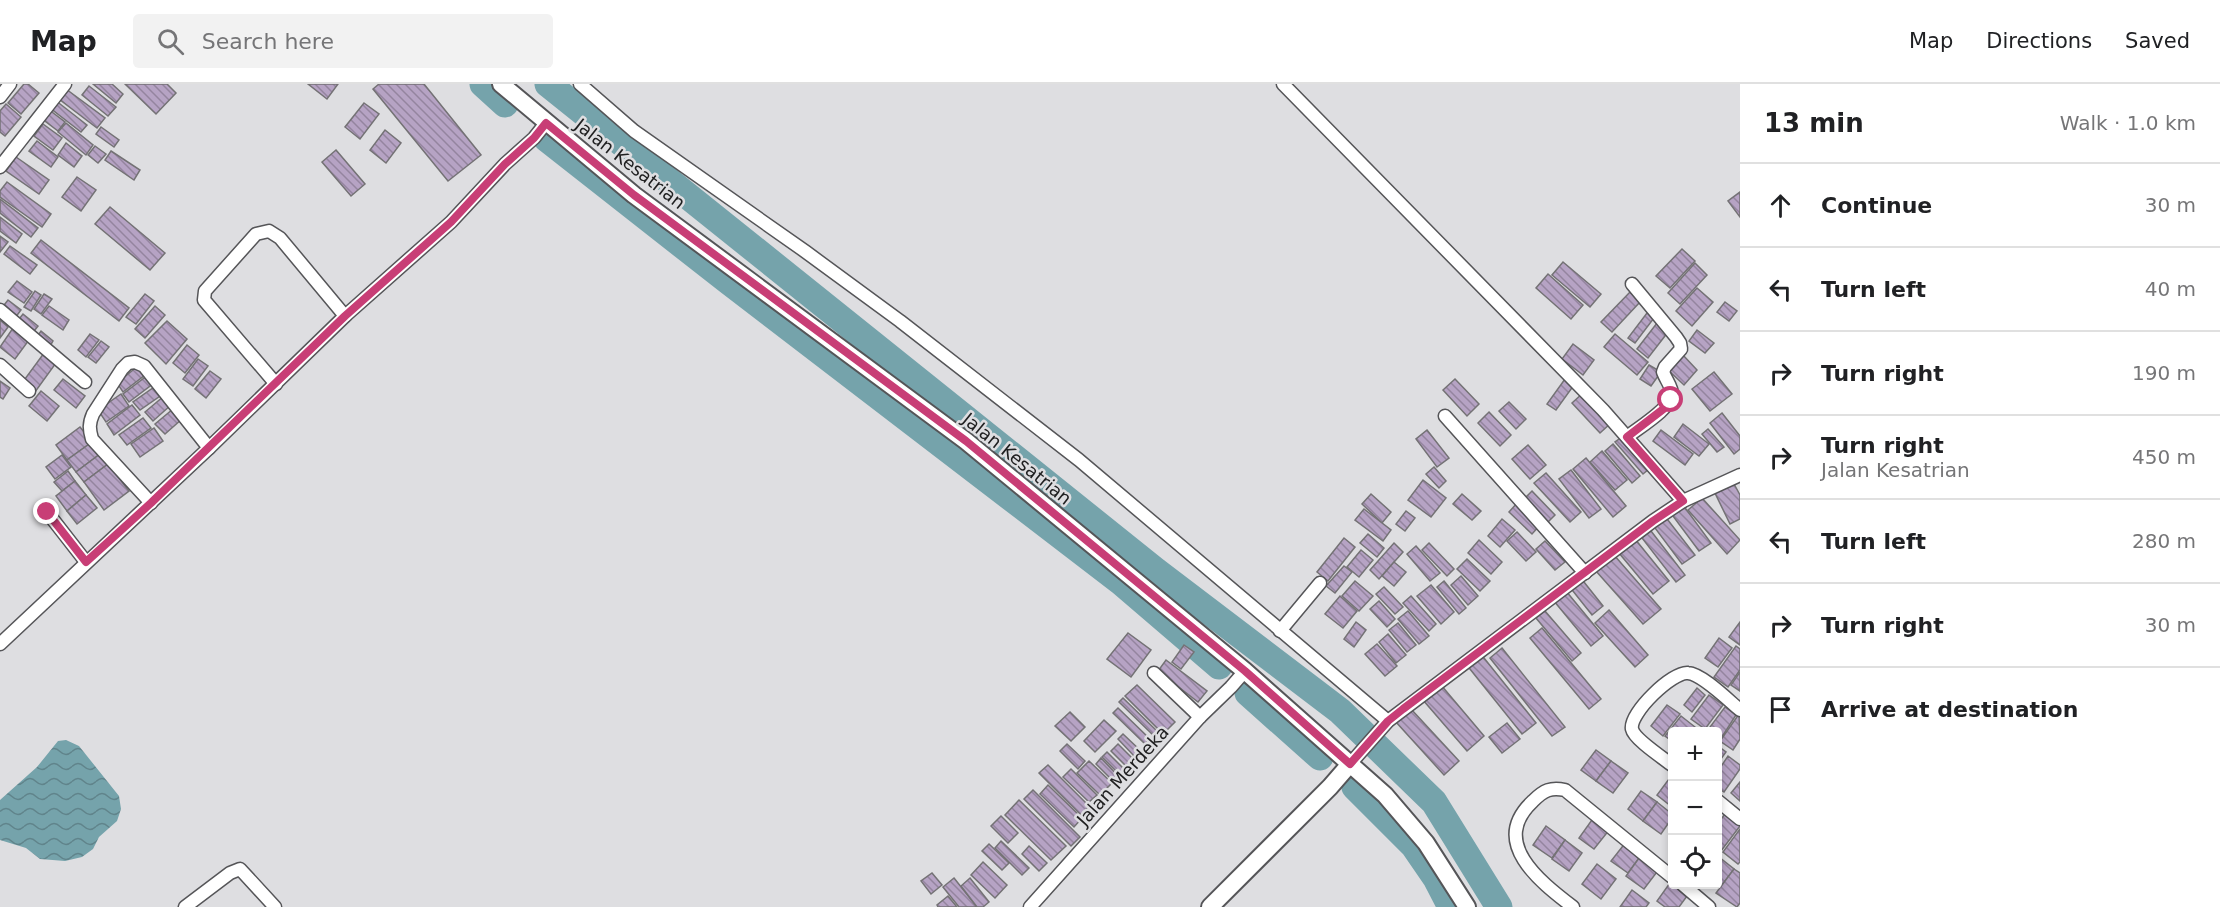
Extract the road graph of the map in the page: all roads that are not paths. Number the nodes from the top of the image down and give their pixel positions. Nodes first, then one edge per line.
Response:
1 (10, 84) edge
2 (65, 84) edge
3 (501, 84) edge
4 (580, 84) edge
5 (1283, 84) edge
6 (0, 97) edge
7 (540, 130) junction
8 (0, 168) edge
9 (1632, 284) dead end
10 (0, 310) edge
11 (345, 316) junction
12 (0, 365) edge
13 (85, 382) dead end
14 (276, 384) junction
15 (28, 391) dead end
16 (1445, 416) dead end
17 (1627, 437) junction
18 (209, 448) junction
19 (1740, 475) edge
20 (1683, 501) junction
21 (151, 503) junction
22 (47, 512) dead end
23 (86, 562) junction
24 (1585, 573) junction
25 (1320, 583) dead end
26 (1282, 628) junction
27 (0, 644) edge
28 (1154, 673) dead end
29 (1238, 679) junction
30 (1740, 710) edge
31 (1200, 717) junction
32 (1384, 725) junction
33 (1668, 762) edge
34 (1350, 763) junction
35 (1722, 804) edge
36 (1740, 819) edge
37 (1668, 874) edge
38 (1687, 889) edge
39 (185, 907) edge
40 (275, 907) edge
41 (1030, 907) edge
42 (1210, 907) edge
43 (1467, 907) edge
44 (1573, 907) edge
45 (1709, 907) edge

1 - 6 street
2 - 8 street
3 - 7 street, Jalan Kesatrian
4 - 26 street
5 - 17 street
7 - 11 street
7 - 29 street, Jalan Kesatrian
9 - 17 street
10 - 13 street
11 - 14 street
11 - 14 street
12 - 15 street
14 - 18 street
16 - 24 street
17 - 20 street
18 - 21 street
18 - 21 street
19 - 20 street
20 - 24 street
21 - 23 street
22 - 23 street
23 - 27 street
24 - 32 street
25 - 26 street
26 - 32 street
28 - 31 street
29 - 31 street, Jalan Merdeka
29 - 34 street, Jalan Kesatrian
30 - 33 street
31 - 41 street, Jalan Merdeka
32 - 34 street
34 - 42 street
34 - 43 street, Jalan Kesatrian
35 - 36 street
37 - 44 street
38 - 45 street
39 - 40 street

